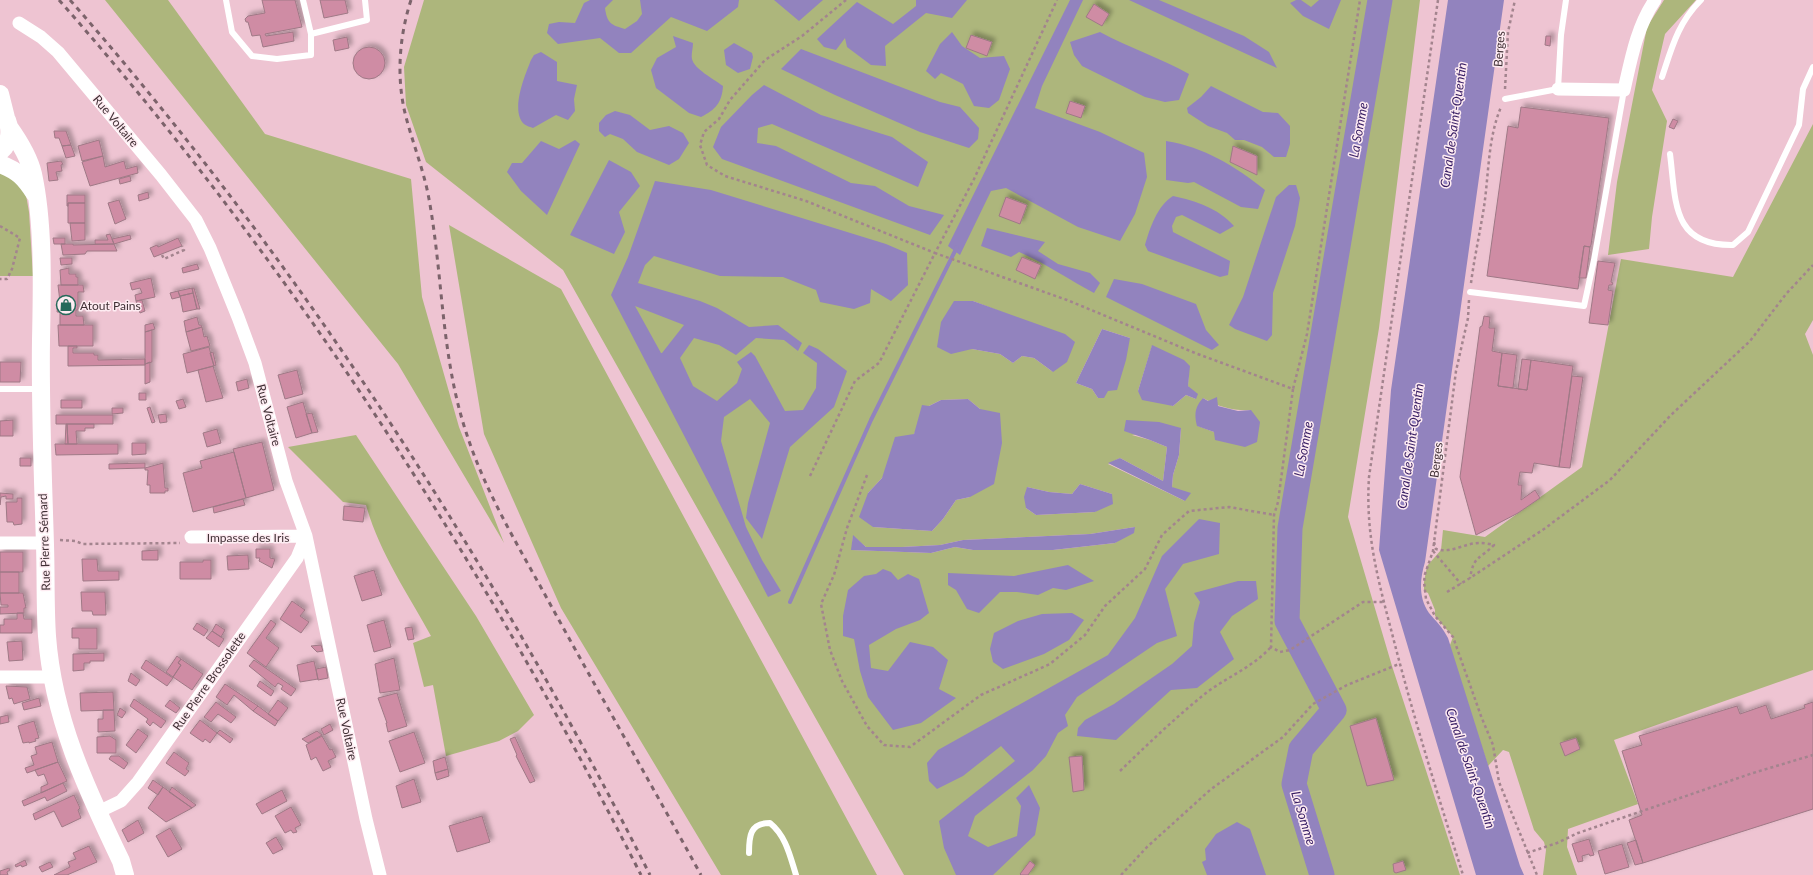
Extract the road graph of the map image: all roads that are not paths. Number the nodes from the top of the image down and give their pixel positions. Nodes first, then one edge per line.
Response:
1 (226, 0) edge
2 (303, 0) edge
3 (365, 0) edge
4 (1566, 0) edge
5 (1655, 0) edge
6 (1701, 0) edge
7 (19, 23) dead end
8 (311, 34) junction
9 (1813, 67) edge
10 (1662, 77) dead end
11 (1558, 89) junction
12 (1624, 90) junction
13 (0, 94) edge
14 (1505, 99) road end
15 (5, 119) edge
16 (0, 152) edge
17 (1670, 154) dead end
18 (0, 164) edge
19 (36, 196) junction
20 (1470, 292) road end
21 (0, 389) edge
22 (42, 389) junction
23 (306, 536) junction
24 (191, 537) road end
25 (0, 543) edge
26 (45, 543) junction
27 (0, 677) edge
28 (52, 677) junction
29 (98, 812) junction
30 (749, 853) dead end
31 (126, 875) edge
32 (380, 875) edge
33 (796, 875) edge

1 - 8 lane
2 - 8 lane
3 - 8 lane
4 - 11 lane
5 - 12 street
6 - 10 lane
7 - 23 street, Rue Voltaire
9 - 17 lane
11 - 12 street
11 - 14 lane
12 - 20 lane
13 - 15 main road
15 - 16 main road
15 - 19 main road, Rue Pierre Sémard
18 - 19 main road, Rue Pierre Sémard
19 - 22 main road, Rue Pierre Sémard
21 - 22 lane
22 - 26 main road, Rue Pierre Sémard
23 - 24 street, Impasse des Iris
23 - 29 street, Rue Pierre Brossolette
23 - 32 street, Rue Voltaire
25 - 26 street
26 - 28 main road, Rue Pierre Sémard
27 - 28 street
28 - 29 main road, Rue Pierre Sémard
29 - 31 main road, Rue Pierre Sémard
30 - 33 lane

